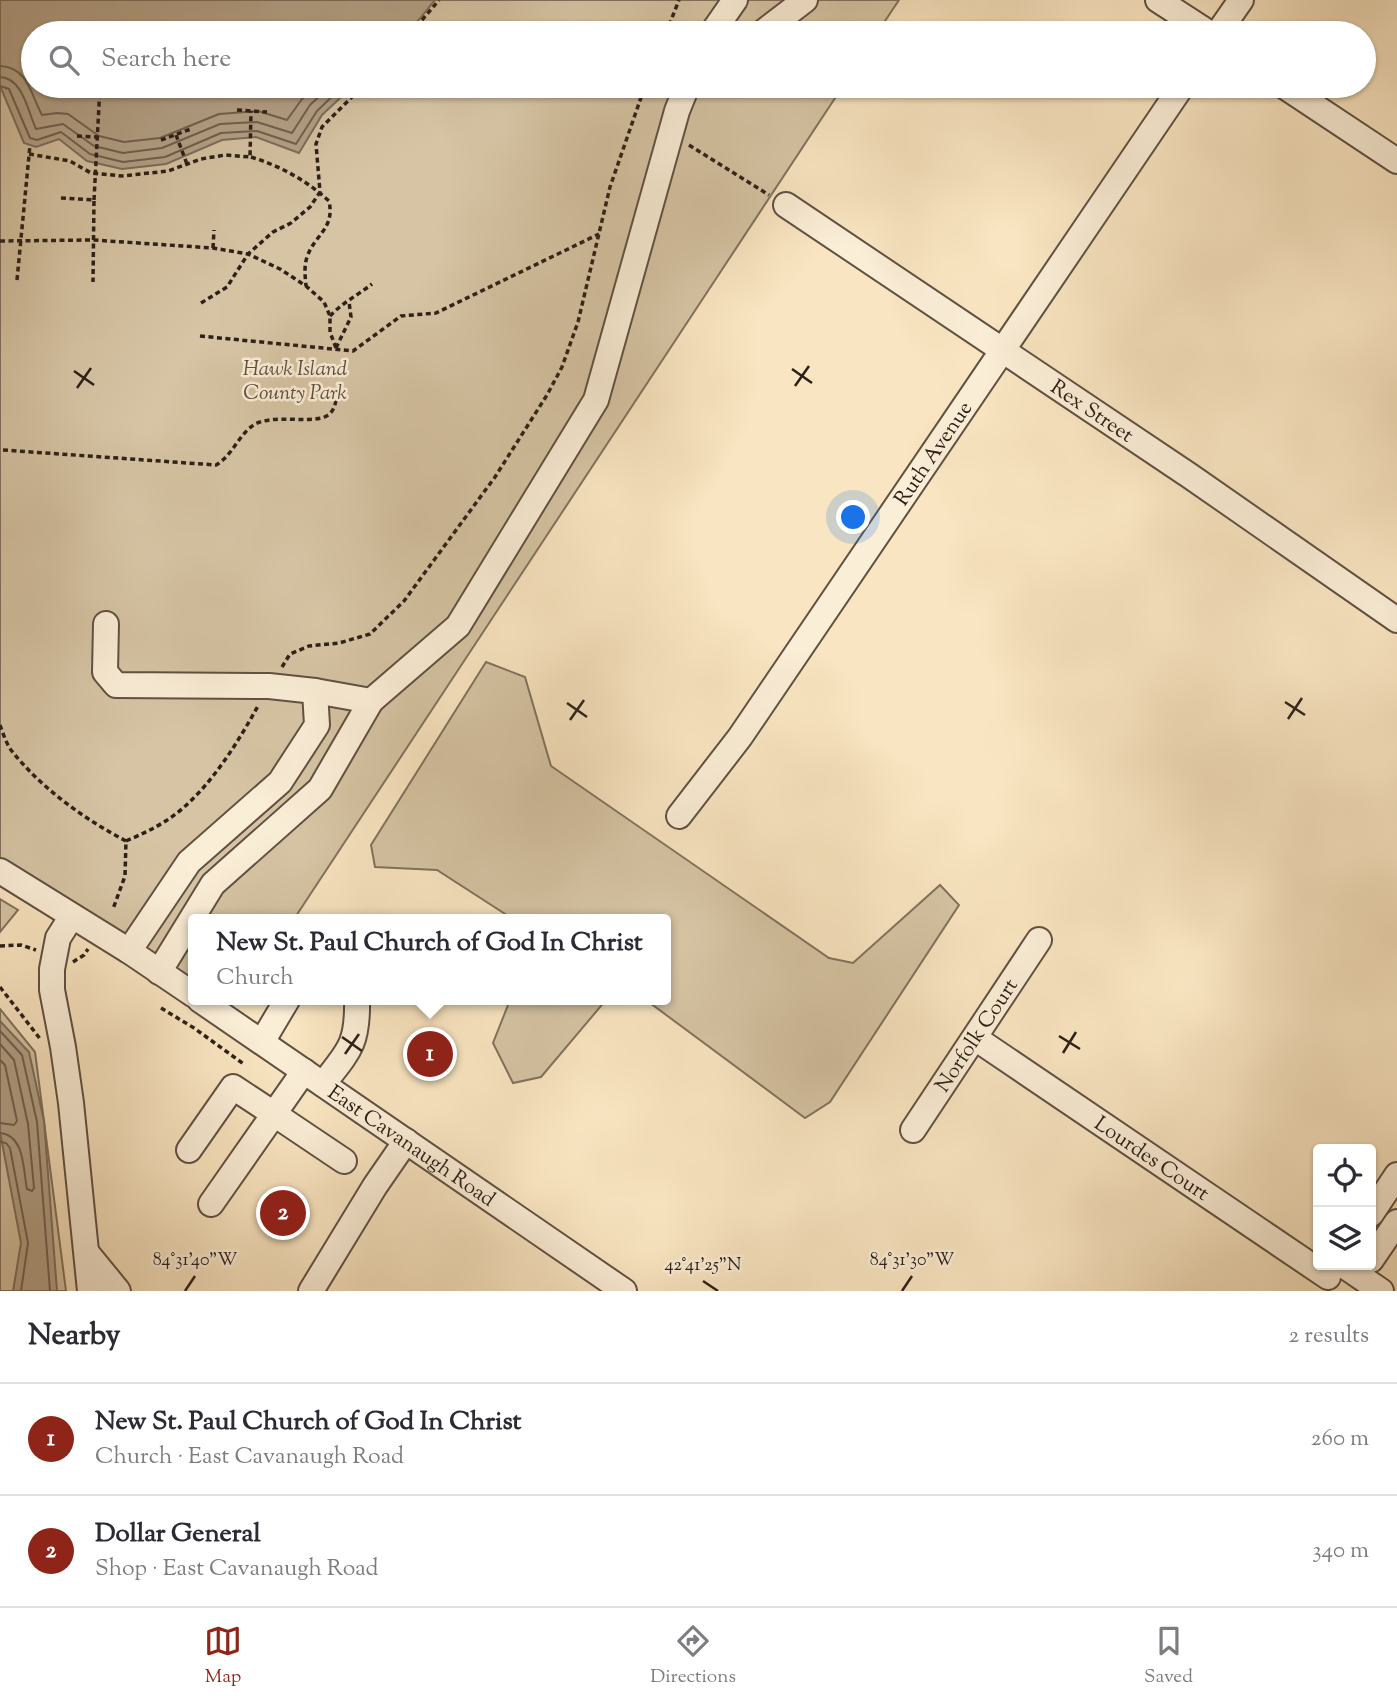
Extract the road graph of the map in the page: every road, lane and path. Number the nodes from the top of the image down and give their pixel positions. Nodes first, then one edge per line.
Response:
1 (439, 0) edge
2 (679, 0) edge
3 (735, 0) edge
4 (805, 0) edge
5 (1158, 0) edge
6 (1241, 0) edge
7 (421, 21) edge
8 (671, 21) edge
9 (720, 21) edge
10 (778, 21) edge
11 (1190, 21) edge
12 (1226, 21) edge
13 (100, 98) edge
14 (351, 98) edge
15 (642, 98) edge
16 (683, 98) edge
17 (694, 98) edge
18 (1174, 98) edge
19 (1302, 98) edge
20 (237, 110) dead end
21 (251, 111) junction
22 (267, 112) dead end
23 (674, 122) junction
24 (191, 129) dead end
25 (176, 135) junction
26 (77, 136) dead end
27 (98, 137) junction
28 (161, 140) dead end
29 (30, 145) dead end
30 (29, 154) junction
31 (250, 157) junction
32 (1397, 161) edge
33 (187, 164) junction
34 (96, 173) junction
35 (320, 192) junction
36 (61, 198) dead end
37 (94, 200) junction
38 (786, 205) joint
39 (214, 230) dead end
40 (599, 234) junction
41 (93, 240) junction
42 (0, 242) edge
43 (21, 243) junction
44 (213, 248) junction
45 (248, 254) junction
46 (17, 280) dead end
47 (93, 282) dead end
48 (372, 284) dead end
49 (306, 286) junction
50 (349, 302) junction
51 (201, 303) dead end
52 (330, 316) junction
53 (200, 336) dead end
54 (336, 348) junction
55 (1003, 351) junction
56 (337, 394) dead end
57 (3, 450) dead end
58 (1397, 620) edge
59 (106, 624) dead end
60 (269, 686) junction
61 (315, 691) junction
62 (372, 701) junction
63 (0, 725) edge
64 (680, 816) dead end
65 (126, 841) junction
66 (0, 871) edge
67 (113, 909) dead end
68 (195, 914) edge
69 (72, 916) junction
70 (188, 925) edge
71 (1039, 940) dead end
72 (129, 951) junction
73 (159, 972) junction
74 (188, 991) edge
75 (207, 1005) edge
76 (284, 1005) edge
77 (358, 1005) edge
78 (161, 1008) dead end
79 (975, 1038) junction
80 (262, 1042) junction
81 (245, 1065) dead end
82 (313, 1078) junction
83 (274, 1114) junction
84 (913, 1130) dead end
85 (406, 1141) junction
86 (189, 1150) dead end
87 (344, 1161) dead end
88 (1396, 1179) edge
89 (211, 1204) dead end
90 (1376, 1207) edge
91 (1397, 1222) edge
92 (87, 1253) junction
93 (1346, 1271) edge
94 (89, 1291) edge
95 (118, 1291) edge
96 (311, 1291) edge
97 (624, 1291) edge
98 (1381, 1291) edge

1 - 7 path
2 - 8 path
3 - 9 street
4 - 10 street
5 - 11 street
6 - 12 street
13 - 27 path
14 - 35 path
15 - 40 path
16 - 23 street
17 - 23 street
18 - 55 street, Ruth Avenue
19 - 32 street
20 - 21 path
21 - 22 path
21 - 31 path
23 - 38 path
23 - 62 street
24 - 25 path
25 - 28 path
25 - 33 path
26 - 27 path
27 - 34 path
29 - 30 path
30 - 34 path
30 - 43 path
31 - 33 path
31 - 35 path
33 - 34 path
34 - 37 path
35 - 45 path
35 - 49 path
36 - 37 path
37 - 41 path
38 - 55 street, Rex Street
39 - 44 path
40 - 54 path
40 - 60 path
41 - 43 path
41 - 44 path
41 - 47 path
42 - 43 path
43 - 46 path
44 - 45 path
45 - 49 path
45 - 51 path
48 - 50 path
49 - 52 path
50 - 52 path
50 - 54 path
52 - 54 path
53 - 54 path
55 - 58 street, Rex Street
55 - 64 street, Ruth Avenue
56 - 57 path
59 - 60 street
60 - 61 street
60 - 65 path
61 - 62 street
61 - 72 street
62 - 68 street
63 - 65 path
65 - 67 path
66 - 69 street
69 - 72 street
69 - 92 street
70 - 73 street
71 - 79 street, Norfolk Court
72 - 73 street
73 - 74 street
75 - 80 street, East Cavanaugh Road
76 - 80 street
77 - 82 street
78 - 81 path
79 - 84 street, Norfolk Court
79 - 93 street, Lourdes Court
80 - 82 street, East Cavanaugh Road
82 - 83 street
82 - 85 street, East Cavanaugh Road
83 - 86 street
83 - 87 street
83 - 89 street
85 - 96 street
85 - 97 street, East Cavanaugh Road
88 - 90 street
91 - 93 street
92 - 94 street
92 - 95 street
93 - 98 street, Lourdes Court

